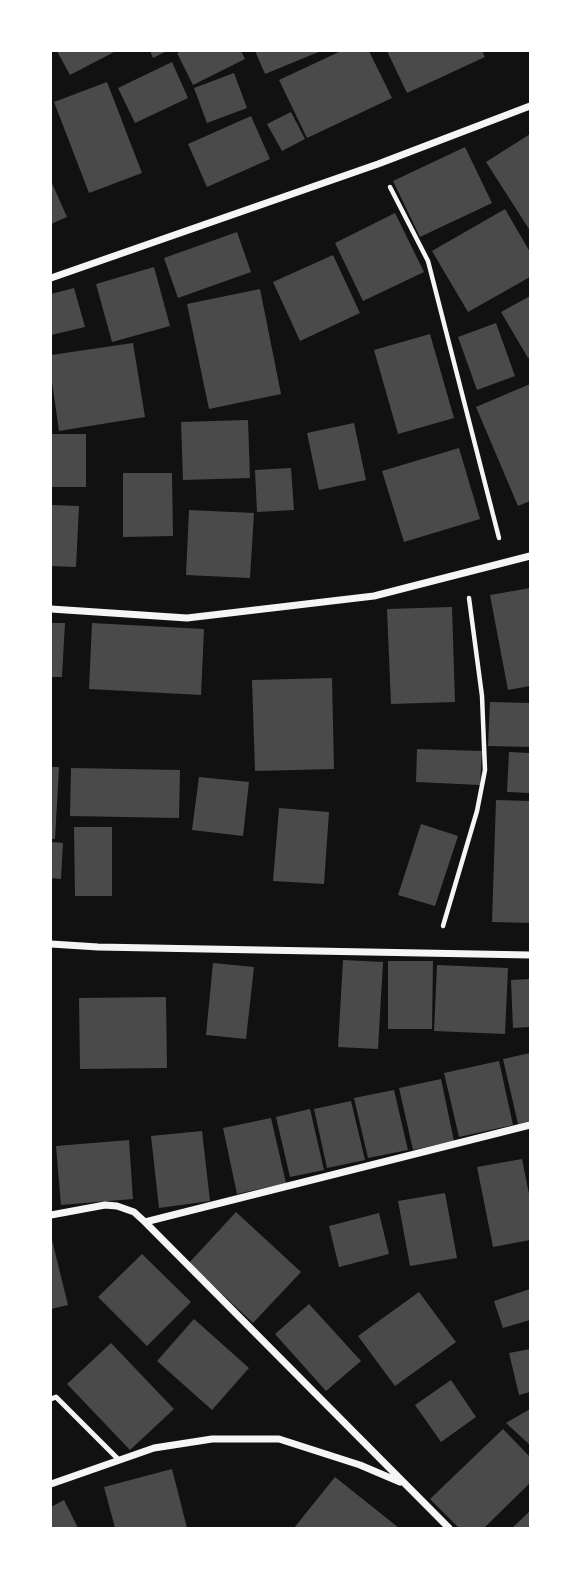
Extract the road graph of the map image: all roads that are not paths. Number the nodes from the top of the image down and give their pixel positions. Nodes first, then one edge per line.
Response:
1 (530, 106) edge
2 (51, 278) edge
3 (530, 556) edge
4 (51, 609) edge
5 (51, 944) edge
6 (530, 955) edge
7 (530, 1125) edge
8 (51, 1215) edge
9 (145, 1222) junction
10 (51, 1399) edge
11 (119, 1460) junction
12 (51, 1484) edge
13 (406, 1485) junction
14 (449, 1528) edge

1 - 2 street
3 - 4 street
5 - 6 street
7 - 9 street
8 - 9 street
9 - 13 street
10 - 11 lane
11 - 12 street
11 - 13 street
13 - 14 street

